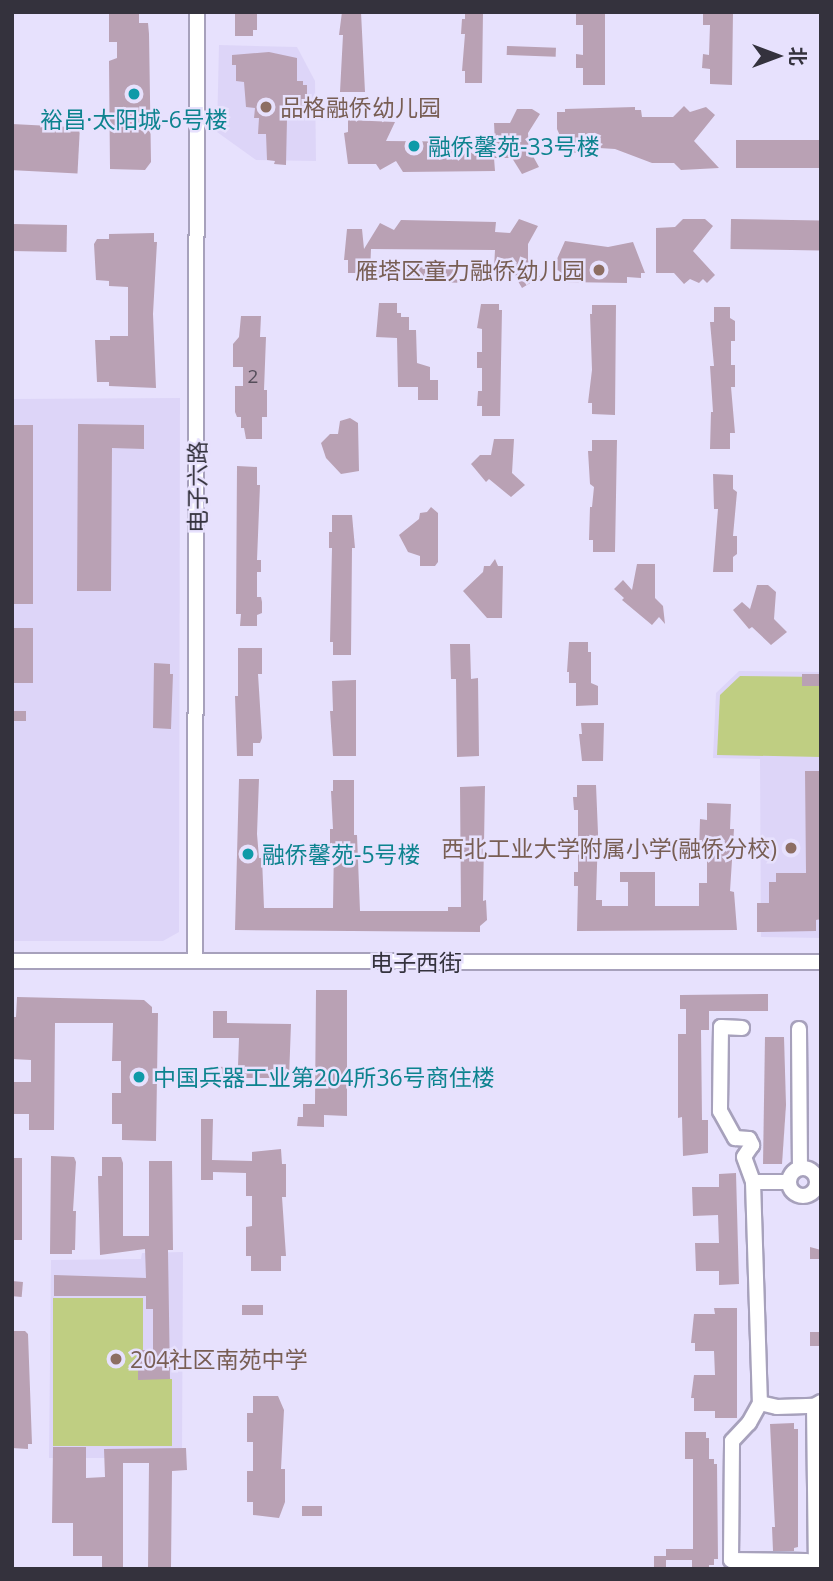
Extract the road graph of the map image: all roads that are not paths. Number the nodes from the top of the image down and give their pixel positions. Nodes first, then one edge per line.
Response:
1 (197, 12) edge
2 (12, 961) edge
3 (195, 961) junction
4 (821, 962) edge
5 (742, 1028) dead end
6 (799, 1029) dead end
7 (800, 1168) junction
8 (753, 1182) junction
9 (789, 1182) junction
10 (760, 1403) junction
11 (817, 1404) edge
12 (812, 1563) edge

1 - 3 street, 电子六路
2 - 3 street, 电子西街
3 - 4 street, 电子西街
5 - 8 street
6 - 7 street
7 - 9 street
7 - 9 street
8 - 9 street
8 - 10 street
10 - 11 street
10 - 12 street
11 - 12 street

